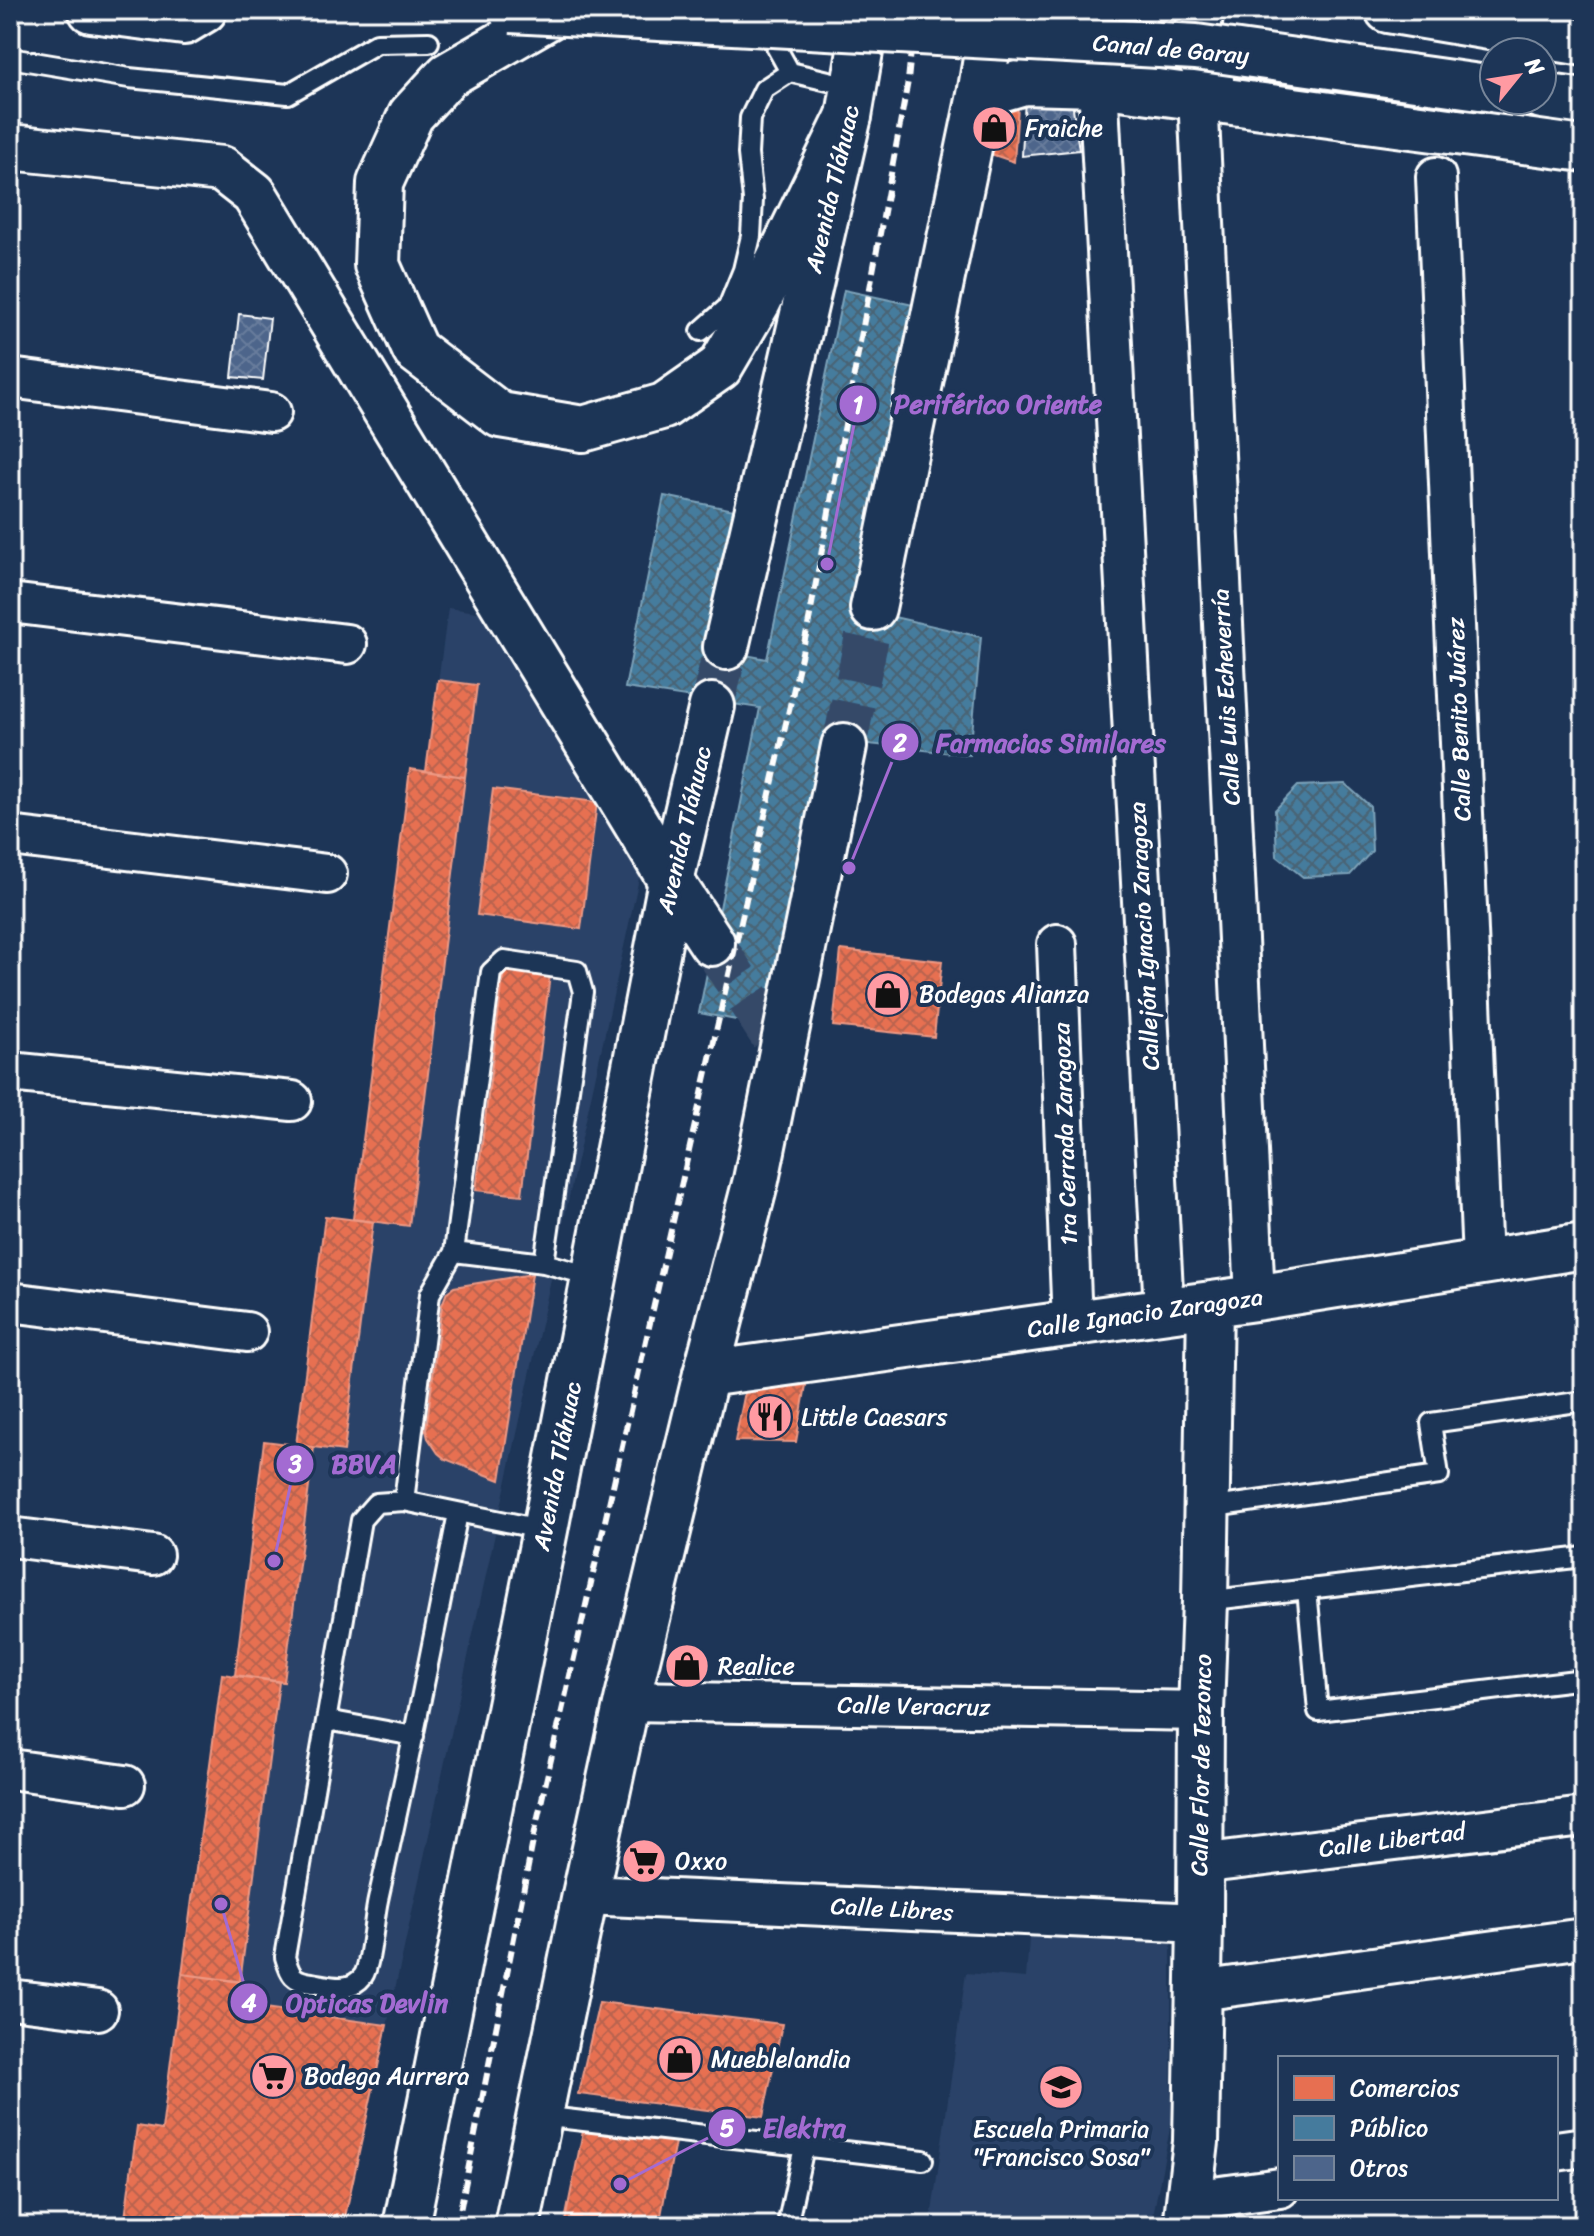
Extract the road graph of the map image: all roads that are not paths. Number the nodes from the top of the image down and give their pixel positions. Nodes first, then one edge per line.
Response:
1 (91, 10) edge
2 (204, 10) edge
3 (511, 10) edge
4 (759, 10) edge
5 (867, 10) edge
6 (994, 10) edge
7 (1201, 10) edge
8 (1388, 10) edge
9 (555, 13) junction
10 (429, 42) dead end
11 (1584, 43) edge
12 (10, 58) edge
13 (790, 72) junction
14 (1098, 84) junction
15 (1478, 87) edge
16 (980, 95) junction
17 (1214, 98) junction
18 (1558, 98) edge
19 (852, 101) junction
20 (1584, 102) edge
21 (10, 147) edge
22 (1584, 149) edge
23 (1436, 177) dead end
24 (701, 331) dead end
25 (10, 378) edge
26 (271, 412) dead end
27 (10, 603) edge
28 (873, 608) tunnel mouth
29 (347, 644) dead end
30 (726, 647) tunnel mouth
31 (712, 706) tunnel mouth
32 (844, 746) tunnel mouth
33 (10, 836) edge
34 (327, 874) dead end
35 (671, 881) junction
36 (712, 943) tunnel mouth
37 (1057, 944) dead end
38 (10, 1072) edge
39 (292, 1101) dead end
40 (1584, 1246) edge
41 (454, 1252) junction
42 (1482, 1261) junction
43 (544, 1263) junction
44 (594, 1277) junction
45 (1255, 1298) junction
46 (10, 1302) edge
47 (1210, 1304) junction
48 (1164, 1309) junction
49 (1072, 1324) junction
50 (247, 1332) dead end
51 (706, 1374) junction
52 (1584, 1401) edge
53 (404, 1501) junction
54 (1206, 1508) junction
55 (458, 1513) junction
56 (545, 1530) junction
57 (10, 1537) edge
58 (153, 1555) dead end
59 (1584, 1557) edge
60 (1307, 1589) junction
61 (1205, 1601) junction
62 (1584, 1679) edge
63 (627, 1701) junction
64 (1201, 1711) junction
65 (327, 1720) junction
66 (414, 1736) junction
67 (10, 1769) edge
68 (125, 1785) dead end
69 (1584, 1817) edge
70 (1199, 1864) junction
71 (585, 1895) junction
72 (1200, 1923) junction
73 (1584, 1938) edge
74 (1199, 1991) junction
75 (10, 1999) edge
76 (98, 2010) dead end
77 (540, 2116) junction
78 (804, 2147) junction
79 (1584, 2147) edge
80 (1558, 2151) edge
81 (923, 2160) dead end
82 (1278, 2189) edge
83 (1188, 2213) edge
84 (406, 2226) edge
85 (517, 2226) edge
86 (787, 2226) edge

1 - 2 main road
3 - 9 main road, Canal de Garay, bridge
4 - 13 lane
5 - 19 main road, Avenida Tláhuac
6 - 16 main road
7 - 17 main road
8 - 11 main road
9 - 15 main road, Canal de Garay, bridge
9 - 19 main road
10 - 12 lane
13 - 19 lane
13 - 24 lane
14 - 16 main road
14 - 17 main road
14 - 48 street, Callejón Ignacio Zaragoza
16 - 28 main road
17 - 22 main road
17 - 45 street, Calle Luis Echeverría
18 - 20 main road
19 - 30 main road, Avenida Tláhuac
21 - 35 main road
23 - 42 street, Calle Benito Juárez
25 - 26 street
27 - 29 street
31 - 35 main road, Avenida Tláhuac
32 - 51 main road
33 - 34 street
35 - 36 main road
35 - 44 main road, Avenida Tláhuac
37 - 49 street, 1ra Cerrada Zaragoza
38 - 39 street
40 - 42 main road, Calle Ignacio Zaragoza
41 - 43 lane
41 - 43 lane
41 - 53 lane
42 - 45 main road, Calle Ignacio Zaragoza
43 - 44 lane
44 - 56 main road, Avenida Tláhuac
45 - 47 main road, Calle Ignacio Zaragoza
46 - 50 street
47 - 48 main road, Calle Ignacio Zaragoza
47 - 54 main road, Calle Flor de Tezonco
48 - 49 main road, Calle Ignacio Zaragoza
49 - 51 main road, Calle Ignacio Zaragoza
51 - 63 main road
52 - 54 lane
53 - 55 lane
53 - 65 lane
54 - 61 main road, Calle Flor de Tezonco
55 - 56 lane
55 - 66 lane
56 - 84 main road, Avenida Tláhuac
57 - 58 street
59 - 60 lane
60 - 61 lane
60 - 62 lane
61 - 64 main road, Calle Flor de Tezonco
63 - 64 street, Calle Veracruz
63 - 71 main road
64 - 70 main road, Calle Flor de Tezonco
65 - 66 lane
65 - 66 lane
67 - 68 street
69 - 70 street, Calle Libertad
70 - 72 main road, Calle Flor de Tezonco
71 - 72 street, Calle Libres
71 - 77 main road
72 - 74 main road, Calle Flor de Tezonco
73 - 74 street
74 - 83 main road, Calle Flor de Tezonco
75 - 76 street
77 - 78 lane
77 - 85 main road
78 - 81 lane
78 - 86 lane
79 - 80 street
82 - 83 street

